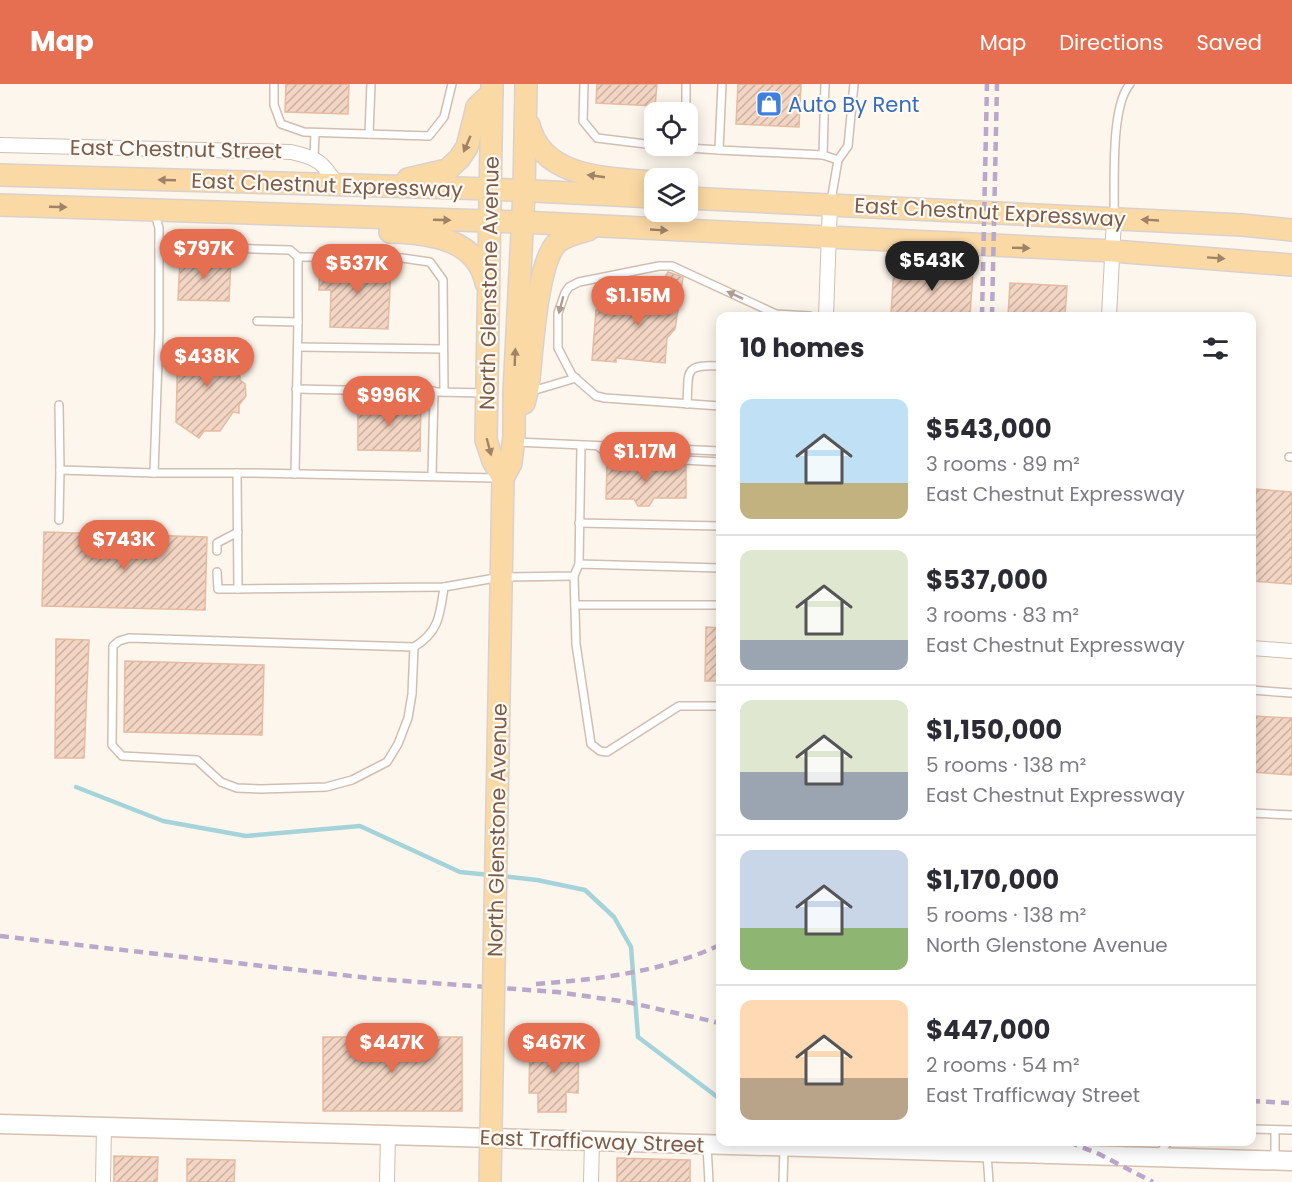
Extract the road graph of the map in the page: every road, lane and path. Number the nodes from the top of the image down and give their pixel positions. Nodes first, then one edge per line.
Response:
1 (274, 84) edge
2 (371, 84) edge
3 (452, 84) edge
4 (526, 84) edge
5 (584, 84) edge
6 (686, 84) edge
7 (722, 84) edge
8 (825, 84) edge
9 (854, 84) edge
10 (1130, 84) edge
11 (492, 89) edge
12 (686, 102) edge
13 (526, 112) junction
14 (315, 133) junction
15 (369, 134) junction
16 (644, 144) edge
17 (0, 145) edge
18 (698, 148) edge
19 (719, 150) junction
20 (823, 155) junction
21 (314, 157) junction
22 (838, 160) junction
23 (0, 175) edge
24 (644, 181) edge
25 (337, 185) junction
26 (698, 185) edge
27 (372, 186) junction
28 (491, 189) junction
29 (524, 191) junction
30 (644, 197) edge
31 (698, 198) edge
32 (830, 204) junction
33 (0, 205) edge
34 (152, 210) junction
35 (1114, 219) junction
36 (490, 221) junction
37 (521, 222) junction
38 (600, 226) junction
39 (1292, 230) edge
40 (829, 238) junction
41 (159, 246) junction
42 (1113, 251) junction
43 (298, 257) junction
44 (1292, 265) edge
45 (489, 299) junction
46 (772, 312) edge
47 (826, 312) edge
48 (1109, 312) edge
49 (257, 321) dead end
50 (298, 322) junction
51 (298, 347) junction
52 (443, 349) junction
53 (716, 366) edge
54 (576, 378) junction
55 (296, 388) junction
56 (434, 391) junction
57 (444, 392) junction
58 (487, 393) junction
59 (520, 393) junction
60 (687, 404) junction
61 (59, 405) dead end
62 (716, 406) edge
63 (514, 439) junction
64 (581, 446) junction
65 (599, 447) junction
66 (716, 451) edge
67 (716, 462) edge
68 (60, 470) junction
69 (154, 473) junction
70 (237, 473) junction
71 (295, 474) junction
72 (432, 476) junction
73 (503, 478) junction
74 (59, 520) dead end
75 (579, 523) junction
76 (716, 526) edge
77 (238, 532) junction
78 (217, 551) dead end
79 (579, 564) junction
80 (716, 568) edge
81 (217, 572) dead end
82 (574, 576) junction
83 (501, 577) junction
84 (444, 587) junction
85 (238, 589) junction
86 (575, 605) junction
87 (716, 606) edge
88 (414, 647) junction
89 (1256, 648) edge
90 (1292, 651) edge
91 (1256, 690) edge
92 (1292, 693) edge
93 (716, 706) edge
94 (1256, 813) edge
95 (1292, 815) edge
96 (0, 1124) edge
97 (104, 1127) junction
98 (1256, 1129) edge
99 (1275, 1130) junction
100 (1292, 1130) edge
101 (388, 1135) junction
102 (592, 1141) junction
103 (707, 1144) junction
104 (716, 1144) edge
105 (784, 1146) joint
106 (1163, 1149) edge
107 (986, 1151) junction
108 (1283, 1161) edge
109 (103, 1182) edge
110 (387, 1182) edge
111 (490, 1182) edge
112 (591, 1182) edge
113 (709, 1182) edge
114 (783, 1182) edge
115 (989, 1182) edge

1 - 14 lane
2 - 15 lane
3 - 15 lane
4 - 13 main road, North Glenstone Avenue
5 - 16 lane
6 - 12 lane
7 - 19 lane
8 - 20 lane
9 - 22 lane
10 - 35 lane
11 -> 27 main road
11 - 28 main road, North Glenstone Avenue
24 -> 13 main road
13 - 29 main road, North Glenstone Avenue
14 - 15 lane
14 - 21 lane
17 - 21 street, East Chestnut Street
18 - 19 lane
19 - 20 lane
20 - 22 lane
21 - 25 street
22 - 32 lane
25 -> 23 main road, East Chestnut Expressway
25 - 27 main road, East Chestnut Expressway
26 - 32 main road
27 - 28 main road, East Chestnut Expressway
28 - 29 main road, East Chestnut Expressway
28 - 36 main road, North Glenstone Avenue
29 - 30 main road, East Chestnut Expressway
29 - 37 main road, North Glenstone Avenue
31 - 32 main road, East Chestnut Expressway
32 - 35 main road, East Chestnut Expressway
32 - 40 street
33 -> 34 main road, East Chestnut Expressway
34 -> 36 main road, East Chestnut Expressway
34 - 41 lane
34 - 45 main road
39 -> 35 main road, East Chestnut Expressway
35 - 42 street
36 - 37 main road, East Chestnut Expressway
36 - 45 main road, North Glenstone Avenue
37 - 38 main road, East Chestnut Expressway
59 -> 37 main road, North Glenstone Avenue
38 -> 40 main road, East Chestnut Expressway
38 - 59 main road
40 -> 42 main road, East Chestnut Expressway
40 - 47 street
41 - 43 lane
41 - 69 lane
42 -> 44 main road, East Chestnut Expressway
42 - 48 street
43 - 50 lane
43 - 52 lane
45 - 58 main road, North Glenstone Avenue
46 -> 54 lane
49 - 50 lane
50 - 51 lane
51 - 52 lane
51 - 55 lane
52 - 57 lane
53 - 60 lane
54 - 59 lane
54 - 60 lane
55 - 56 lane
55 - 71 lane
56 - 57 lane
56 - 72 lane
57 - 58 lane
58 -> 73 main road, North Glenstone Avenue
59 - 63 main road, North Glenstone Avenue
60 - 62 lane
61 - 68 lane
63 - 64 lane
63 - 73 main road, North Glenstone Avenue
64 - 65 lane
64 - 75 lane
65 - 66 lane
65 - 67 lane
68 - 69 lane
68 - 74 lane
69 - 70 lane
70 - 71 lane
70 - 77 lane
71 - 72 lane
72 - 73 lane
73 - 83 main road, North Glenstone Avenue
75 - 76 lane
75 - 79 lane
77 - 78 lane
77 - 85 lane
79 - 80 lane
79 - 82 lane
81 - 85 lane
82 - 83 lane
82 - 86 lane
83 - 84 lane
83 - 111 main road, North Glenstone Avenue, bridge
84 - 85 lane
84 - 88 lane
86 - 87 lane
86 - 93 lane
88 - 88 lane
89 - 90 street
91 - 92 lane
94 - 95 lane
96 - 97 main road, East Trafficway Street
97 - 101 main road, East Trafficway Street
97 - 109 street
98 - 99 lane
99 - 100 lane
99 - 108 lane
101 - 102 main road, East Trafficway Street
101 - 110 street
102 - 103 main road, East Trafficway Street
102 - 112 street
103 - 104 main road, East Trafficway Street
103 - 113 lane
105 - 107 main road, East Trafficway Street
105 - 114 lane
106 - 107 main road, East Trafficway Street
106 - 108 main road, East Trafficway Street
107 - 115 lane

